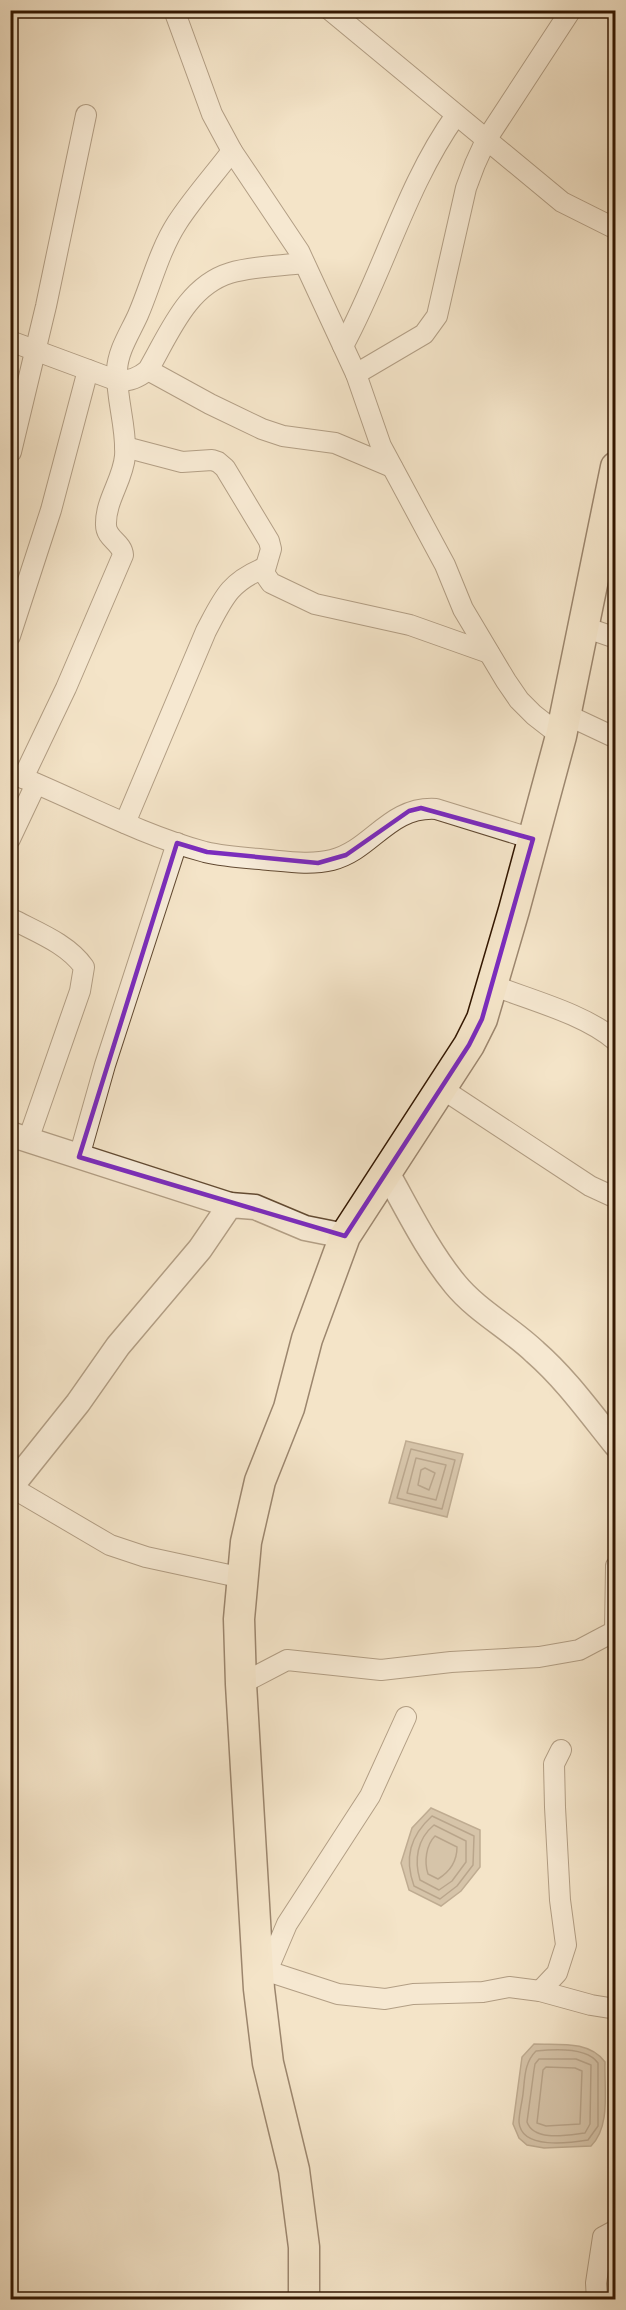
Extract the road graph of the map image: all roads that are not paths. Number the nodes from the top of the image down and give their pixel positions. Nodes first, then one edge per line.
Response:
1 (174, 10) edge
2 (330, 10) edge
3 (571, 10) edge
4 (86, 115) dead end
5 (456, 115) junction
6 (486, 140) junction
7 (232, 151) junction
8 (615, 229) edge
9 (304, 263) junction
10 (10, 341) edge
11 (343, 346) junction
12 (35, 350) junction
13 (88, 370) junction
14 (148, 370) junction
15 (356, 374) junction
16 (118, 381) junction
17 (125, 447) junction
18 (11, 453) edge
19 (392, 467) junction
20 (615, 467) edge
21 (264, 568) junction
22 (584, 627) junction
23 (10, 636) edge
24 (615, 638) edge
25 (489, 653) junction
26 (563, 725) junction
27 (615, 738) edge
28 (23, 778) edge
29 (125, 823) junction
30 (10, 839) edge
31 (533, 839) junction
32 (177, 843) junction
33 (10, 918) edge
34 (492, 985) junction
35 (615, 1041) edge
36 (441, 1088) junction
37 (19, 1137) edge
38 (79, 1157) junction
39 (386, 1171) junction
40 (615, 1198) edge
41 (230, 1205) junction
42 (345, 1236) junction
43 (615, 1445) edge
44 (11, 1487) edge
45 (615, 1566) edge
46 (243, 1578) junction
47 (241, 1684) junction
48 (406, 1718) dead end
49 (561, 1750) dead end
50 (263, 1969) junction
51 (540, 1991) junction
52 (615, 2009) edge
53 (615, 2230) edge
54 (304, 2300) edge
55 (597, 2300) edge

1 - 7 street
2 - 5 street
3 - 6 street
4 - 12 street
5 - 6 street
5 - 11 street
6 - 8 street
6 - 15 street
7 - 9 street
7 - 16 street
9 - 11 street
9 - 14 street
10 - 12 street
11 - 15 street
12 - 13 street
12 - 18 street
13 - 16 street
13 - 23 street
14 - 16 street
14 - 19 street
15 - 19 street
16 - 17 street
17 - 21 street
17 - 28 street
19 - 25 street
20 - 22 main road
21 - 25 street
21 - 29 street
22 - 24 street
22 - 26 main road
25 - 26 street
26 - 27 street
26 - 31 main road
28 - 29 street
28 - 30 street
29 - 32 street
31 - 32 street
31 - 34 main road
32 - 38 street
33 - 37 street
34 - 35 street
34 - 36 main road
36 - 39 main road
36 - 40 street
37 - 38 street
38 - 41 street
39 - 42 main road
39 - 43 street
41 - 42 street
41 - 44 street
42 - 46 main road
44 - 46 street
45 - 47 street
46 - 47 main road
47 - 50 main road
48 - 50 street
49 - 51 street
50 - 51 street
50 - 54 main road
51 - 52 street
53 - 55 street

